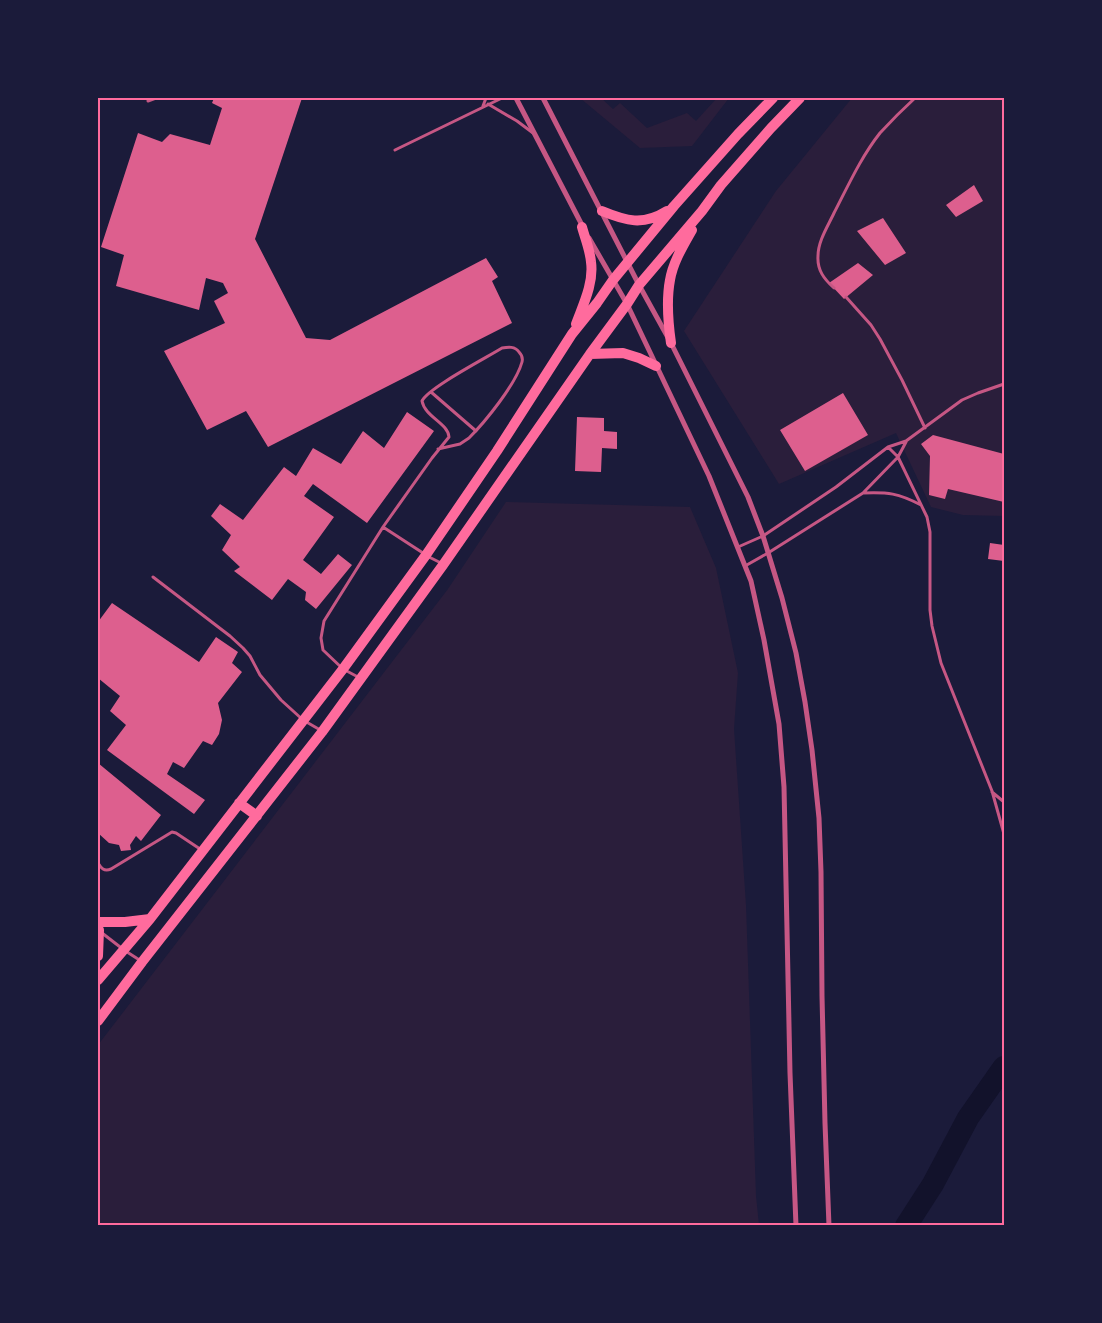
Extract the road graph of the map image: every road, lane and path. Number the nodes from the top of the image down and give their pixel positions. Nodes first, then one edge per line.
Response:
1 (156, 98) edge
2 (486, 98) edge
3 (502, 98) edge
4 (516, 98) edge
5 (543, 98) edge
6 (773, 98) edge
7 (800, 98) edge
8 (915, 98) edge
9 (148, 101) dead end
10 (488, 104) junction
11 (483, 107) junction
12 (535, 135) junction
13 (395, 150) dead end
14 (674, 206) junction
15 (602, 211) junction
16 (702, 212) junction
17 (582, 227) junction
18 (628, 261) junction
19 (613, 280) junction
20 (639, 285) junction
21 (834, 288) dead end
22 (846, 297) dead end
23 (627, 304) junction
24 (572, 334) junction
25 (671, 343) junction
26 (590, 354) junction
27 (656, 366) junction
28 (1004, 384) edge
29 (431, 392) junction
30 (925, 428) junction
31 (476, 431) junction
32 (906, 441) junction
33 (888, 447) junction
34 (438, 450) junction
35 (898, 457) junction
36 (862, 493) junction
37 (922, 505) junction
38 (383, 527) junction
39 (763, 536) junction
40 (738, 548) junction
41 (768, 553) junction
42 (426, 555) junction
43 (444, 565) junction
44 (745, 566) junction
45 (153, 577) dead end
46 (343, 669) junction
47 (361, 679) junction
48 (303, 720) junction
49 (322, 732) junction
50 (992, 791) junction
51 (1004, 802) edge
52 (239, 803) junction
53 (257, 816) junction
54 (1004, 834) edge
55 (203, 850) junction
56 (98, 863) edge
57 (150, 919) junction
58 (98, 927) edge
59 (124, 950) junction
60 (98, 956) edge
61 (142, 962) junction
62 (98, 980) edge
63 (98, 1021) edge
64 (796, 1226) edge
65 (829, 1226) edge

1 - 9 lane
2 - 11 lane
3 - 10 lane
4 - 12 street
5 - 15 street
6 - 14 main road
7 - 16 main road
8 - 21 lane
10 - 11 lane
10 - 12 lane
11 - 13 lane
12 - 17 street
14 - 15 main road
14 - 18 main road
15 - 18 street
16 - 20 main road
16 - 25 main road
17 - 19 street
17 - 24 main road
18 - 19 main road
18 - 20 street
19 - 23 street
19 - 24 main road
20 - 23 main road
20 - 25 street
22 - 30 lane
23 - 26 main road
23 - 27 street
24 - 42 main road
25 - 39 street
26 - 27 main road
26 - 43 main road
27 - 40 street
28 - 30 lane
29 - 31 lane
29 - 31 lane
29 - 34 lane
30 - 32 lane
31 - 34 lane
32 - 33 lane
32 - 35 lane
33 - 35 lane
33 - 39 lane
34 - 38 lane
35 - 36 lane
35 - 37 lane
36 - 37 lane
36 - 41 lane
37 - 50 lane
38 - 42 lane
38 - 46 lane
39 - 40 lane
39 - 41 street
40 - 44 street
41 - 44 lane
41 - 65 street
42 - 43 lane
42 - 46 main road
43 - 47 main road
44 - 64 street
45 - 48 lane
46 - 47 lane
46 - 48 main road
47 - 49 main road
48 - 49 lane
48 - 52 main road
49 - 53 main road
50 - 51 lane
50 - 54 lane
52 - 53 main road
52 - 55 main road
53 - 61 main road
55 - 56 lane
55 - 57 main road
57 - 58 main road
57 - 59 main road
58 - 59 lane
58 - 60 main road
59 - 61 lane
59 - 62 main road
61 - 63 main road

